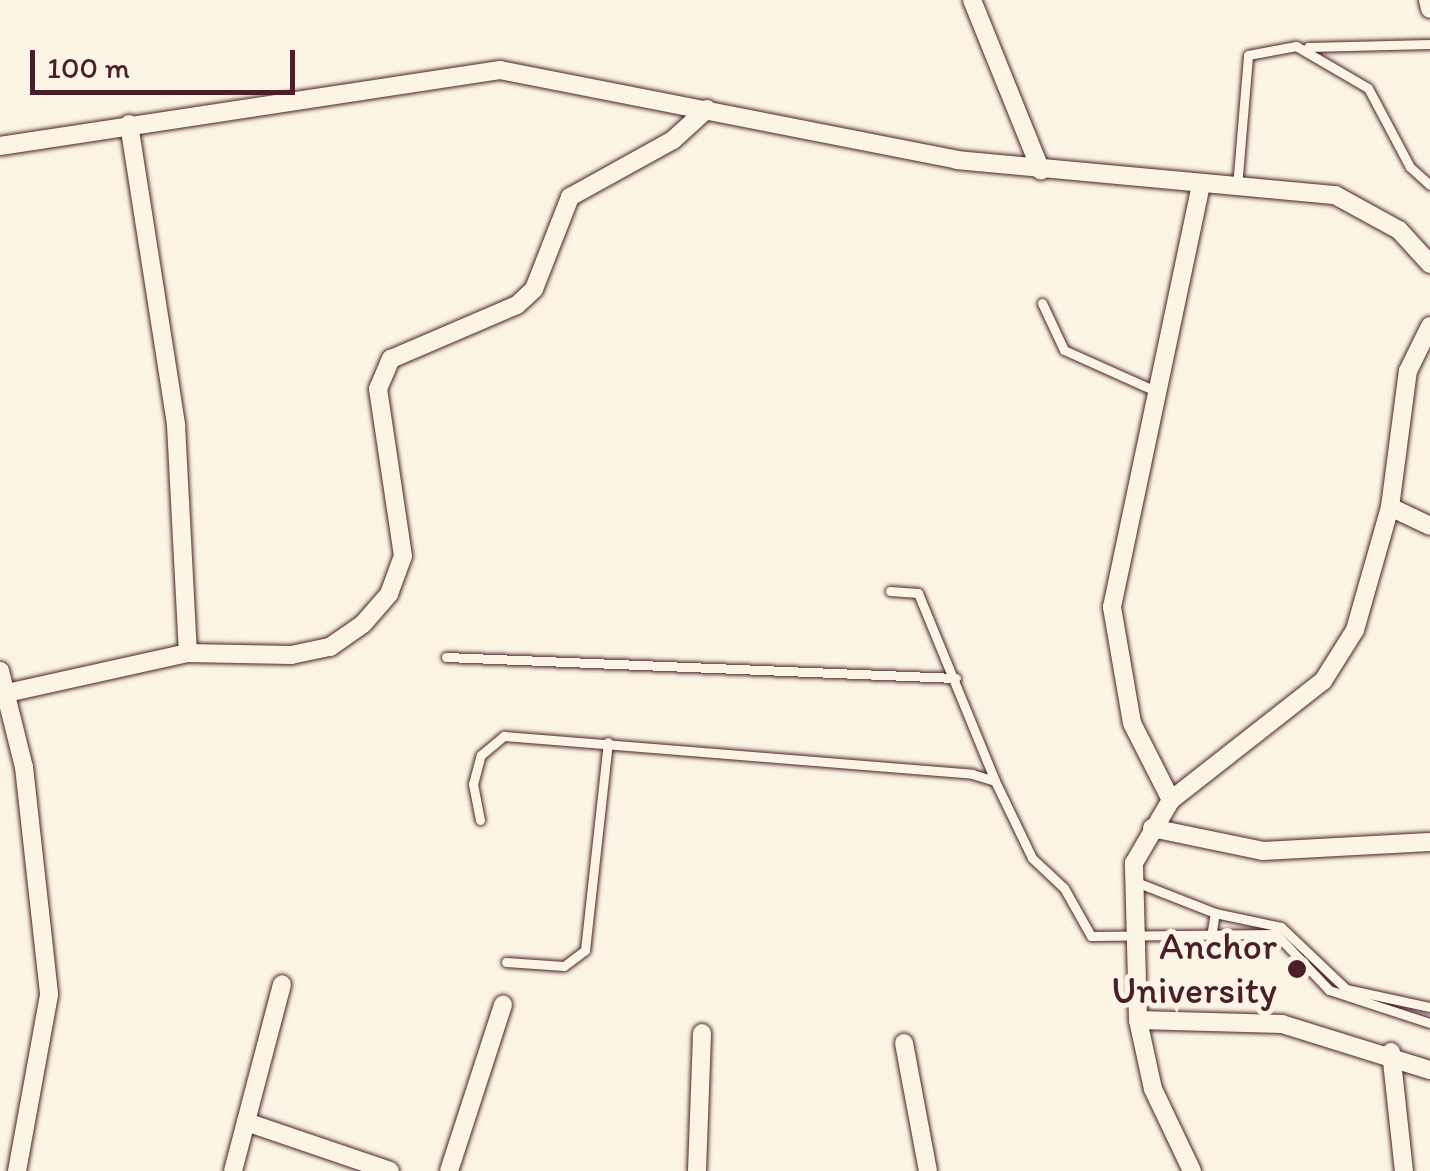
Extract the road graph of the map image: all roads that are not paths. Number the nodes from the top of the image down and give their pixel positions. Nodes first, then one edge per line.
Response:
1 (972, 0) edge
2 (1428, 0) edge
3 (1430, 9) edge
4 (1430, 44) edge
5 (1305, 47) junction
6 (707, 110) junction
7 (128, 124) junction
8 (0, 146) edge
9 (1041, 171) junction
10 (1430, 185) edge
11 (1200, 188) junction
12 (1237, 190) junction
13 (1430, 264) edge
14 (1042, 302) dead end
15 (1430, 326) edge
16 (1158, 392) junction
17 (1390, 508) junction
18 (1430, 526) edge
19 (890, 591) dead end
20 (188, 653) junction
21 (446, 657) dead end
22 (0, 671) edge
23 (956, 678) junction
24 (7, 693) junction
25 (6, 719) edge
26 (608, 742) junction
27 (995, 781) junction
28 (1171, 800) junction
29 (480, 820) dead end
30 (1152, 828) junction
31 (1430, 842) edge
32 (1133, 882) junction
33 (1214, 913) junction
34 (1210, 937) junction
35 (1137, 939) junction
36 (506, 962) dead end
37 (282, 984) dead end
38 (503, 1005) dead end
39 (1430, 1007) edge
40 (1138, 1020) junction
41 (1430, 1023) edge
42 (702, 1033) dead end
43 (904, 1042) dead end
44 (1391, 1052) junction
45 (1430, 1070) edge
46 (246, 1122) junction
47 (17, 1171) edge
48 (233, 1171) edge
49 (390, 1171) edge
50 (449, 1171) edge
51 (697, 1171) edge
52 (928, 1171) edge
53 (1192, 1171) edge
54 (1404, 1171) edge

1 - 9 street
2 - 3 street
4 - 5 lane
5 - 10 lane
5 - 12 lane
6 - 7 street
6 - 9 street
6 - 20 street
7 - 8 street
7 - 20 street
9 - 11 street
11 - 12 street
11 - 16 street
12 - 13 street
14 - 16 lane
15 - 17 street
16 - 28 street
17 - 18 street
17 - 28 street
19 - 23 lane
20 - 24 street
21 - 23 lane
22 - 24 street
23 - 27 lane
24 - 25 street
25 - 47 street
26 - 27 lane
26 - 29 lane
26 - 36 lane
27 - 35 lane
28 - 30 street
30 - 31 street
30 - 32 street
32 - 33 lane
32 - 35 street
33 - 34 lane
33 - 39 lane
34 - 35 lane
34 - 41 lane
35 - 40 street
37 - 46 street
38 - 50 street
40 - 44 street
40 - 53 street
42 - 51 street
43 - 52 street
44 - 45 street
44 - 54 street
46 - 48 street
46 - 49 street

